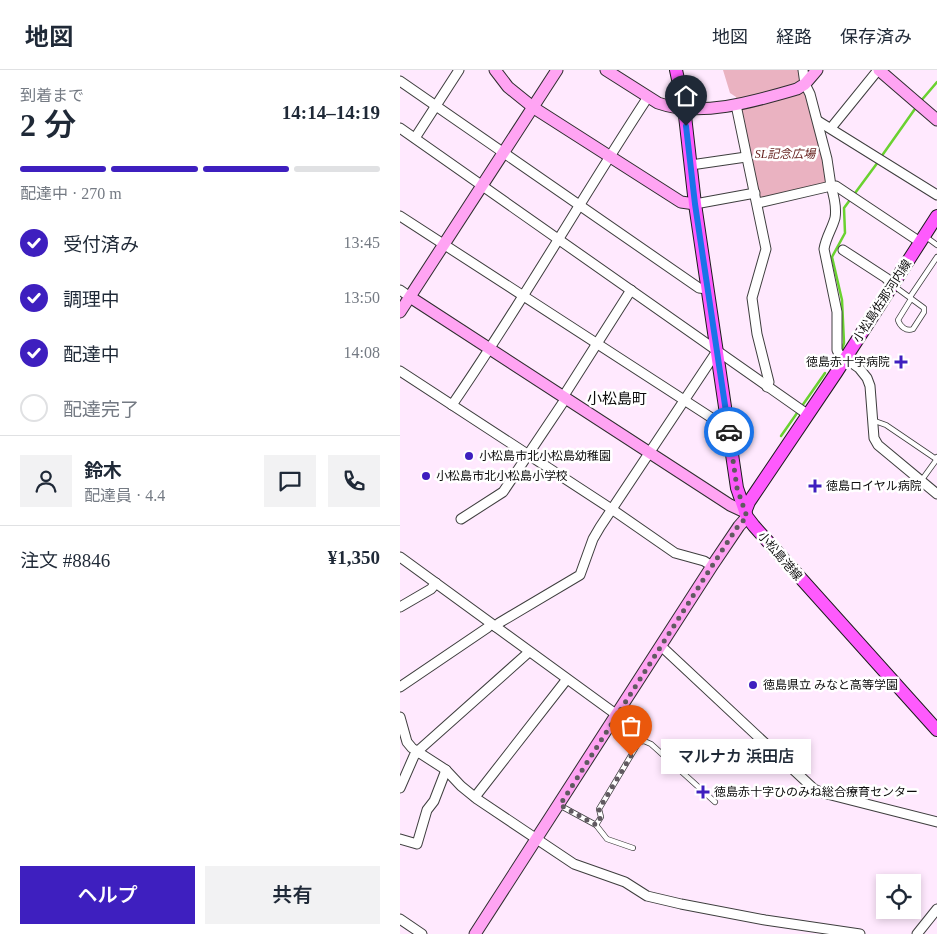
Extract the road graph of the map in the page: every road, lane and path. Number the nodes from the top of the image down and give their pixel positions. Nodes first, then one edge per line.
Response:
1 (459, 70) edge
2 (495, 70) edge
3 (557, 70) edge
4 (606, 70) edge
5 (676, 70) edge
6 (804, 70) edge
7 (818, 70) edge
8 (879, 70) edge
9 (400, 81) edge
10 (805, 84) junction
11 (648, 97) junction
12 (736, 105) junction
13 (437, 106) junction
14 (684, 107) junction
15 (534, 108) junction
16 (937, 120) edge
17 (818, 121) junction
18 (400, 128) edge
19 (831, 128) junction
20 (415, 138) junction
21 (504, 152) junction
22 (609, 156) junction
23 (746, 157) junction
24 (691, 165) junction
25 (831, 186) junction
26 (482, 187) junction
27 (755, 193) junction
28 (937, 195) edge
29 (758, 203) junction
30 (695, 204) junction
31 (579, 206) junction
32 (400, 216) edge
33 (937, 216) edge
34 (560, 239) junction
35 (922, 239) junction
36 (443, 244) junction
37 (937, 245) edge
38 (843, 250) dead end
39 (937, 256) edge
40 (893, 285) junction
41 (707, 289) junction
42 (400, 290) edge
43 (631, 290) junction
44 (523, 296) junction
45 (410, 297) junction
46 (910, 298) junction
47 (400, 312) edge
48 (598, 344) junction
49 (490, 349) junction
50 (718, 351) junction
51 (845, 359) junction
52 (400, 371) edge
53 (767, 387) junction
54 (564, 397) junction
55 (684, 400) junction
56 (452, 405) junction
57 (803, 411) junction
58 (872, 420) junction
59 (728, 425) junction
60 (650, 453) junction
61 (528, 455) junction
62 (937, 458) edge
63 (921, 481) junction
64 (937, 494) edge
65 (613, 510) junction
66 (746, 514) junction
67 (462, 519) dead end
68 (400, 557) edge
69 (712, 566) junction
70 (436, 583) junction
71 (400, 607) edge
72 (494, 625) junction
73 (661, 646) junction
74 (530, 652) junction
75 (567, 679) junction
76 (400, 687) edge
77 (617, 716) junction
78 (400, 717) edge
79 (937, 730) edge
80 (417, 752) junction
81 (446, 770) junction
82 (400, 788) edge
83 (475, 797) junction
84 (715, 802) dead end
85 (560, 805) junction
86 (937, 822) edge
87 (596, 825) junction
88 (537, 838) junction
89 (400, 839) edge
90 (633, 848) dead end
91 (937, 909) edge
92 (400, 919) edge
93 (422, 934) edge
94 (475, 934) edge
95 (860, 934) edge
96 (917, 934) edge

1 - 13 street
2 - 15 street
3 - 15 street
4 - 11 street
5 - 14 main road, 小松島港線
6 - 10 street
7 - 10 street
8 - 16 street
8 - 19 street
9 - 13 street
10 - 12 street
10 - 17 street
11 - 14 street
11 - 22 street
12 - 14 street
12 - 23 street
13 - 20 street
13 - 21 street
14 - 24 main road, 小松島港線
15 - 21 street
15 - 22 street
17 - 19 street
17 - 25 street
18 - 20 street
19 - 28 street
20 - 26 street
21 - 26 street
21 - 31 street
22 - 30 street
22 - 31 street
23 - 24 street
23 - 27 street
24 - 30 main road, 小松島港線
25 - 29 street
25 - 35 street
25 - 51 street
26 - 34 street
26 - 36 street
27 - 29 street
27 - 30 street
29 - 53 street
30 - 41 main road, 小松島港線
31 - 34 street
31 - 41 street
32 - 36 street
33 - 35 main road, 小松島佐那河内線
34 - 43 street
34 - 44 street
35 - 37 lane
35 - 40 main road, 小松島佐那河内線
36 - 44 street
36 - 45 street
38 - 40 street
39 - 46 lane
40 - 46 lane
40 - 51 main road, 小松島佐那河内線
41 - 50 main road, 小松島港線
42 - 45 street
43 - 48 street
43 - 50 street
44 - 48 street
44 - 49 street
45 - 47 street
45 - 49 street
46 - 46 lane
48 - 54 street
48 - 55 street
49 - 54 street
49 - 56 street
50 - 53 street
50 - 55 street
50 - 59 main road, 小松島港線
51 - 57 main road, 小松島佐那河内線
51 - 58 street
52 - 56 street
53 - 57 street
54 - 60 street
54 - 61 street
55 - 59 street
55 - 60 street
56 - 61 street
57 - 66 main road, 小松島佐那河内線
58 - 62 lane
58 - 63 street
59 - 66 main road, 小松島港線
60 - 65 street
60 - 66 street
61 - 65 street
61 - 67 street
62 - 63 lane
63 - 64 street
65 - 69 street
65 - 72 street
66 - 69 street
66 - 79 main road, 小松島港線
68 - 70 street
69 - 73 street
70 - 71 street
70 - 72 street
72 - 74 street
72 - 76 street
73 - 77 street
73 - 86 street
74 - 75 street
74 - 80 street
75 - 77 street
75 - 83 street
77 - 85 street
78 - 80 street
80 - 81 street
80 - 82 street
81 - 83 street
81 - 89 street
83 - 88 street
84 - 87 lane
85 - 87 lane
85 - 88 street
87 - 90 lane
88 - 94 street
88 - 95 street
91 - 96 street
92 - 93 street

